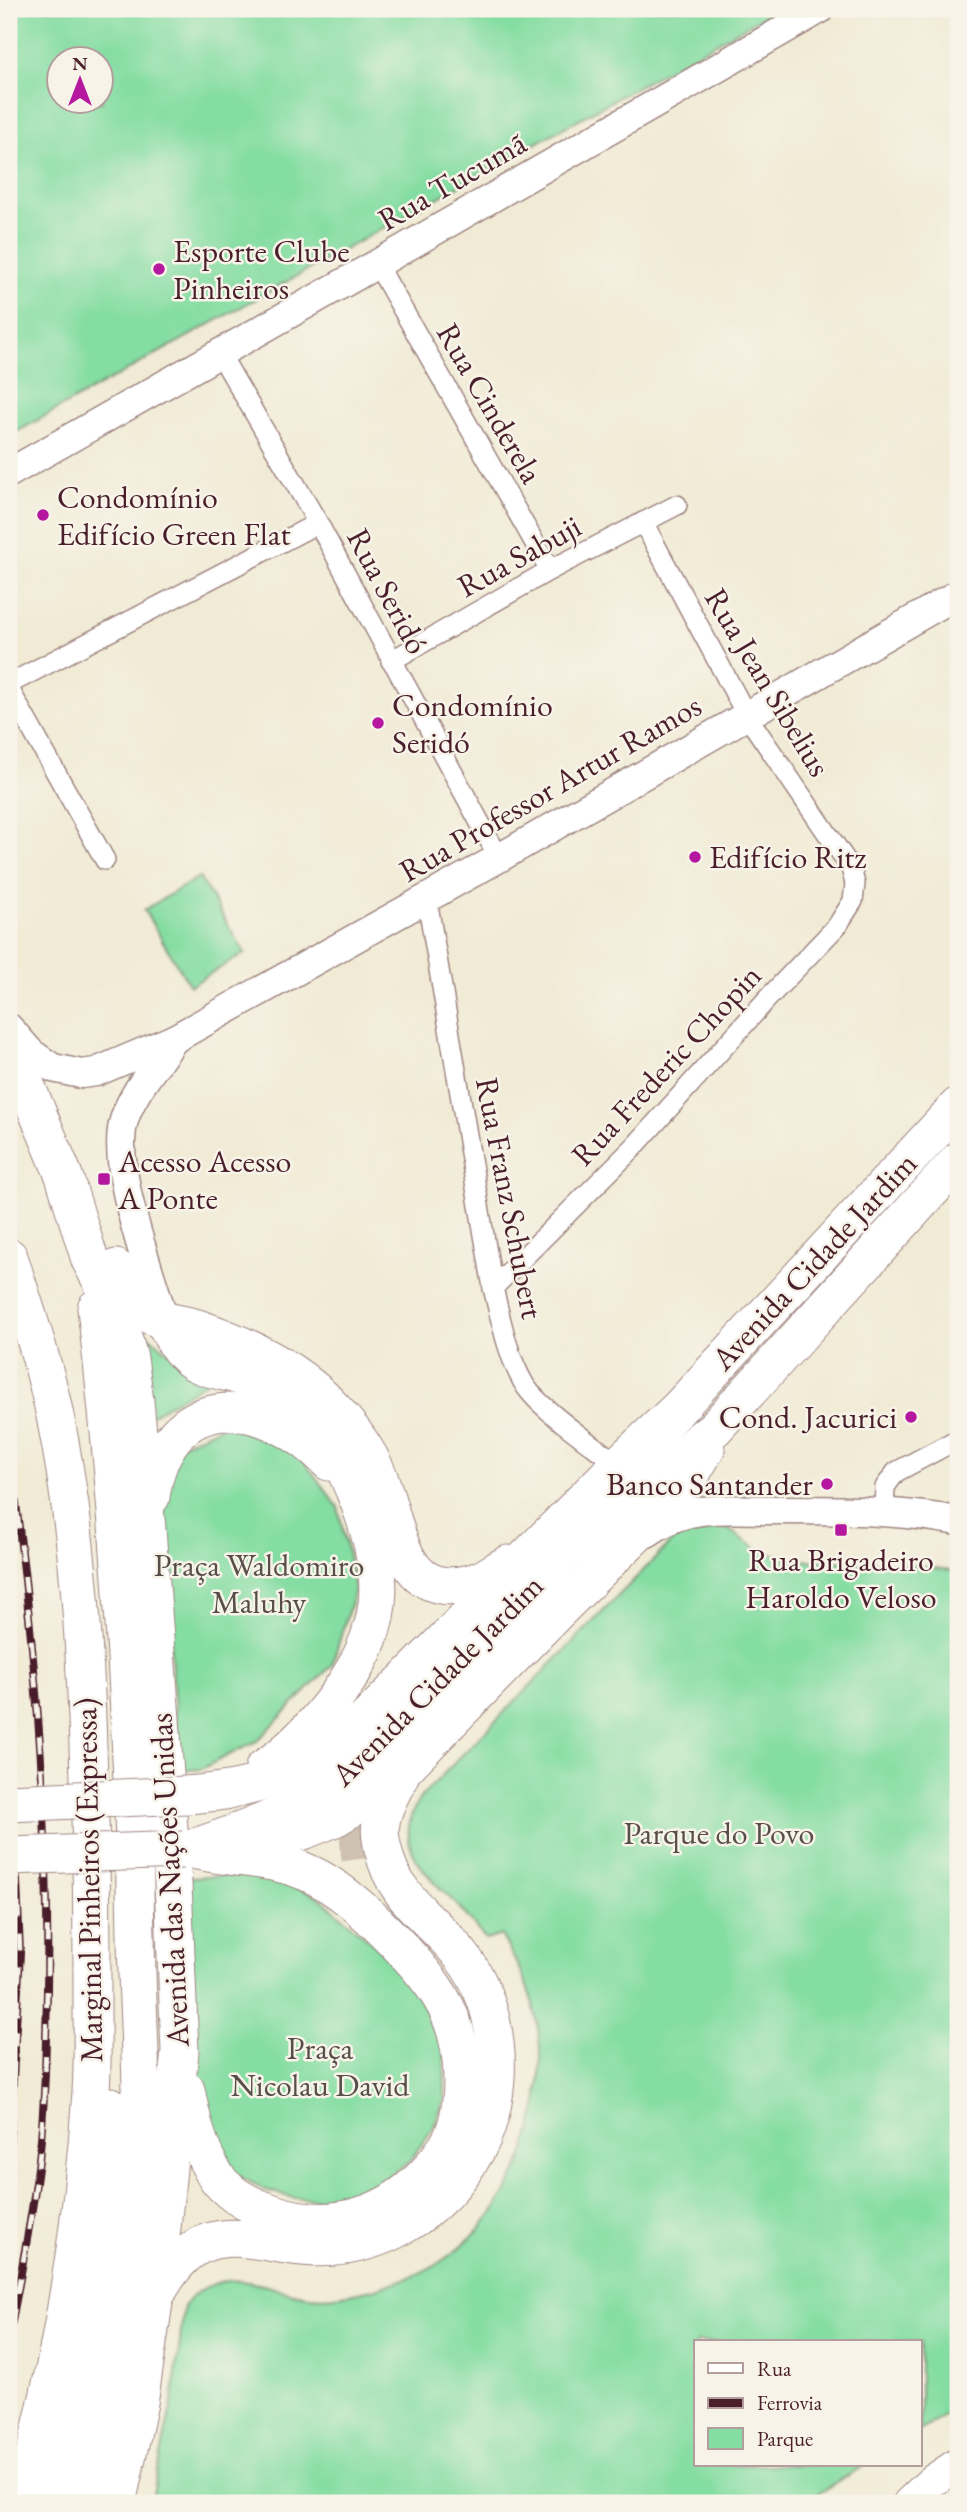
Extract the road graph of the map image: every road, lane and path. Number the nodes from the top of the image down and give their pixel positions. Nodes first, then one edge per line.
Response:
1 (820, 9) edge
2 (377, 264) junction
3 (220, 354) junction
4 (9, 473) edge
5 (677, 505) dead end
6 (643, 522) junction
7 (318, 523) junction
8 (550, 570) junction
9 (958, 594) edge
10 (391, 661) junction
11 (9, 687) edge
12 (747, 716) junction
13 (499, 858) junction
14 (105, 860) dead end
15 (851, 868) joint
16 (427, 899) junction
17 (9, 1028) edge
18 (174, 1039) junction
19 (9, 1045) edge
20 (958, 1106) edge
21 (941, 1172) edge
22 (64, 1176) junction
23 (9, 1258) edge
24 (90, 1260) junction
25 (493, 1288) junction
26 (164, 1320) junction
27 (715, 1429) junction
28 (958, 1439) edge
29 (618, 1465) junction
30 (352, 1486) junction
31 (884, 1513) junction
32 (958, 1521) edge
33 (147, 1529) junction
34 (619, 1552) junction
35 (530, 1553) junction
36 (366, 1719) junction
37 (393, 1769) junction
38 (226, 1792) junction
39 (9, 1803) edge
40 (186, 1850) junction
41 (9, 1856) edge
42 (360, 1859) tunnel mouth
43 (92, 1951) junction
44 (180, 2051) junction
45 (454, 2183) junction
46 (143, 2286) junction
47 (958, 2464) edge
48 (21, 2503) edge
49 (61, 2503) edge
50 (82, 2503) edge
51 (117, 2503) edge
52 (909, 2503) edge

1 - 2 street, Rua Tucumã
2 - 3 street, Rua Tucumã
2 - 8 street, Rua Cinderela
3 - 4 street, Rua Tucumã
3 - 7 street, Rua Seridó
5 - 6 street, Rua Sabuji
6 - 8 street, Rua Sabuji
6 - 12 street, Rua Jean Sibelius
7 - 10 street, Rua Seridó
7 - 11 street
8 - 10 street, Rua Sabuji
9 - 12 street, Rua Professor Artur Ramos
10 - 13 street, Rua Seridó
11 - 14 street
12 - 13 street, Rua Professor Artur Ramos
12 - 15 street, Rua Jean Sibelius
13 - 16 street, Rua Professor Artur Ramos
15 - 25 street, Rua Frederic Chopin
16 - 18 street, Rua Professor Artur Ramos
16 - 25 street, Rua Franz Schubert
17 - 18 street, Rua Professor Artur Ramos
18 - 26 street, Rua Professor Artur Ramos
19 - 22 highway
20 - 29 highway, Avenida Cidade Jardim
21 - 27 highway, Avenida Cidade Jardim
21 - 36 highway
22 - 24 highway, Avenida das Nações Unidas
22 - 26 highway
23 - 43 highway, Marginal Pinheiros (Expressa)
24 - 33 highway, Avenida das Nações Unidas
24 - 46 highway, Avenida das Nações Unidas
25 - 29 street, Rua Franz Schubert
26 - 30 highway
26 - 35 highway
27 - 34 highway, Avenida Cidade Jardim
27 - 37 highway
27 - 40 highway, Avenida Cidade Jardim
28 - 31 street
29 - 35 highway, Avenida Cidade Jardim
30 - 33 highway
30 - 38 highway
31 - 32 street
31 - 34 street
33 - 44 highway, Avenida das Nações Unidas
34 - 37 highway, Avenida Cidade Jardim
35 - 36 highway, Avenida Cidade Jardim
36 - 38 highway, Avenida Cidade Jardim
37 - 40 highway, Avenida Cidade Jardim
37 - 45 highway
38 - 39 highway, Avenida Cidade Jardim, bridge
40 - 41 highway, bridge
40 - 44 highway
42 - 45 highway
43 - 48 highway, Marginal Pinheiros (Expressa)
43 - 49 highway
44 - 46 highway, Avenida das Nações Unidas
45 - 46 highway
46 - 49 highway, Avenida das Nações Unidas
46 - 50 highway, Avenida das Nações Unidas
46 - 51 highway, Avenida das Nações Unidas
47 - 52 main road

